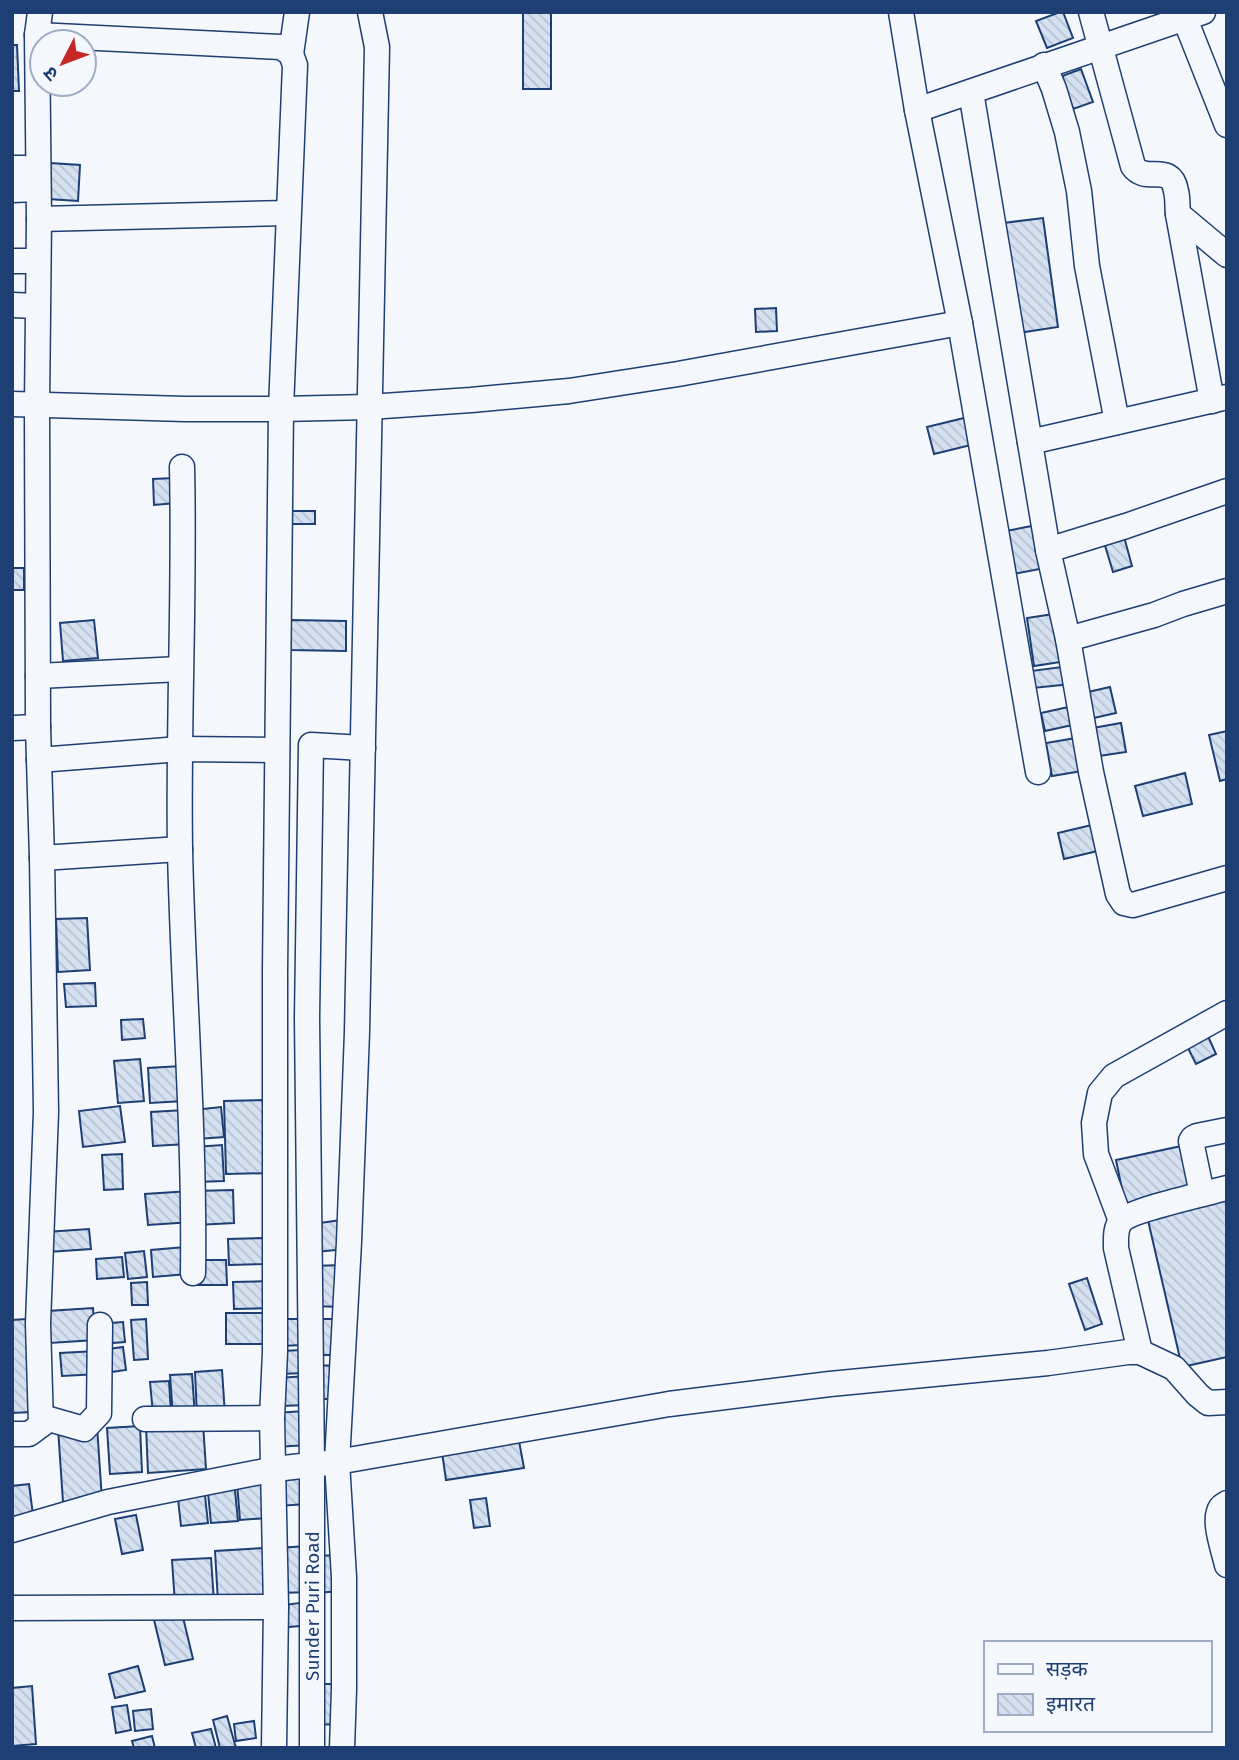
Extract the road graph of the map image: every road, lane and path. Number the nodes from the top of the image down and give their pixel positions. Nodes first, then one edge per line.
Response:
1 (297, 12) edge
2 (370, 12) edge
3 (901, 12) edge
4 (1091, 12) edge
5 (1198, 14) edge
6 (38, 23) edge
7 (1102, 47) junction
8 (291, 54) junction
9 (1044, 65) junction
10 (971, 92) junction
11 (917, 110) junction
12 (1227, 125) edge
13 (38, 189) junction
14 (12, 190) edge
15 (288, 214) junction
16 (1178, 214) junction
17 (39, 219) junction
18 (1227, 255) edge
19 (12, 261) edge
20 (38, 261) junction
21 (12, 305) edge
22 (37, 306) junction
23 (960, 323) junction
24 (1219, 399) edge
25 (12, 404) edge
26 (37, 405) junction
27 (369, 407) junction
28 (281, 409) junction
29 (1117, 422) junction
30 (1030, 442) junction
31 (182, 467) dead end
32 (1227, 491) edge
33 (1048, 550) junction
34 (1227, 591) edge
35 (1068, 639) junction
36 (180, 669) junction
37 (38, 676) junction
38 (38, 727) junction
39 (12, 728) edge
40 (311, 745) junction
41 (277, 747) junction
42 (363, 748) junction
43 (180, 749) junction
44 (39, 760) junction
45 (1038, 772) dead end
46 (180, 849) junction
47 (42, 858) junction
48 (1227, 878) edge
49 (1227, 1013) edge
50 (1227, 1130) edge
51 (1227, 1188) edge
52 (1202, 1194) junction
53 (1121, 1221) junction
54 (193, 1273) dead end
55 (100, 1325) dead end
56 (1140, 1352) junction
57 (1227, 1402) edge
58 (272, 1418) junction
59 (145, 1419) dead end
60 (41, 1425) junction
61 (12, 1434) edge
62 (337, 1462) junction
63 (312, 1465) junction
64 (275, 1469) junction
65 (1227, 1503) edge
66 (12, 1530) edge
67 (1227, 1565) edge
68 (276, 1607) junction
69 (12, 1608) edge
70 (274, 1748) edge
71 (312, 1748) edge
72 (342, 1748) edge

1 - 8 street
2 - 27 street
3 - 11 street
4 - 7 street
5 - 7 street
5 - 12 street
6 - 8 street
6 - 13 street
7 - 9 street
7 - 16 street
8 - 15 street
9 - 10 street
9 - 29 street
10 - 11 street
10 - 30 street
11 - 23 street
13 - 14 street
13 - 17 street
15 - 17 street
15 - 28 street
16 - 18 street
16 - 24 street
17 - 20 street
19 - 20 street
20 - 22 street
21 - 22 street
22 - 26 street
23 - 27 street
23 - 45 street
24 - 29 street
25 - 26 street
26 - 28 street
26 - 37 street
27 - 28 street
27 - 42 street
28 - 41 street
29 - 30 street
30 - 33 street
31 - 36 street
32 - 33 street
33 - 35 street
34 - 35 street
35 - 48 street
36 - 37 street
36 - 43 street
37 - 38 street
38 - 39 street
38 - 44 street
40 - 41 street
40 - 42 street
40 - 63 street, Sunder Puri Road
41 - 43 street
41 - 58 street
42 - 62 street
43 - 44 street
43 - 46 street
44 - 47 street
46 - 47 street
46 - 54 street
47 - 60 street
49 - 53 street
50 - 52 street
51 - 52 street
52 - 53 street
53 - 56 street
55 - 60 street
56 - 57 street
56 - 62 street
58 - 59 street
58 - 64 street
60 - 61 street
62 - 63 street
62 - 72 street
63 - 64 street
63 - 71 street, Sunder Puri Road
64 - 66 street
64 - 68 street
65 - 67 street
68 - 69 street
68 - 70 street

